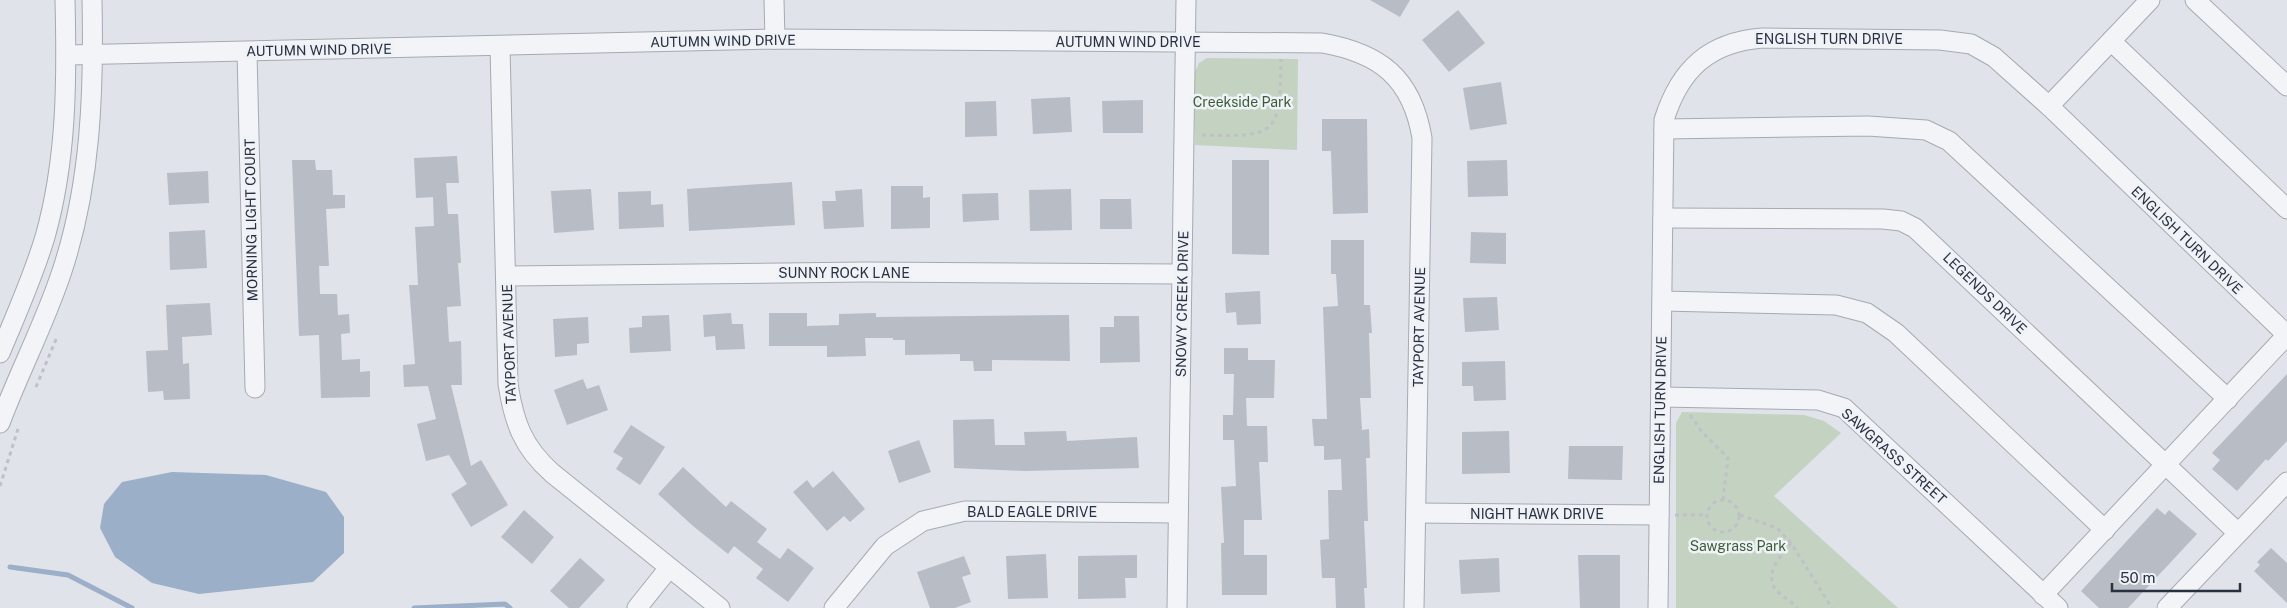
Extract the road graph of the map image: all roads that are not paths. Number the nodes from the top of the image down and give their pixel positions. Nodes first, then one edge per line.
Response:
1 (65, 0) edge
2 (92, 0) edge
3 (774, 0) edge
4 (1186, 0) edge
5 (2150, 0) edge
6 (2195, 0) edge
7 (775, 39) junction
8 (2111, 41) junction
9 (1186, 43) junction
10 (500, 46) junction
11 (247, 52) junction
12 (67, 55) junction
13 (93, 55) junction
14 (1377, 61) joint
15 (2287, 86) edge
16 (2049, 106) junction
17 (1664, 129) junction
18 (2287, 209) edge
19 (1663, 218) junction
20 (1182, 274) junction
21 (507, 276) junction
22 (1662, 301) junction
23 (2287, 335) edge
24 (0, 354) edge
25 (255, 388) dead end
26 (1661, 397) junction
27 (2228, 399) junction
28 (0, 423) edge
29 (2166, 465) junction
30 (2287, 482) edge
31 (1178, 513) junction
32 (1416, 514) junction
33 (1659, 515) junction
34 (2105, 530) junction
35 (2238, 533) junction
36 (669, 568) junction
37 (2043, 594) junction
38 (637, 608) edge
39 (720, 608) edge
40 (834, 608) edge
41 (1177, 608) edge
42 (1414, 608) edge
43 (1658, 608) edge
44 (2058, 608) edge
45 (2167, 608) edge

1 - 12 street
2 - 13 street
3 - 7 street
4 - 9 street, SNOWY CREEK DRIVE
5 - 8 street
6 - 15 street
7 - 9 street, AUTUMN WIND DRIVE
7 - 10 street, AUTUMN WIND DRIVE
8 - 16 street
8 - 18 street
9 - 14 street, AUTUMN WIND DRIVE
9 - 20 street, SNOWY CREEK DRIVE
10 - 11 street, AUTUMN WIND DRIVE
10 - 21 street, TAYPORT AVENUE
11 - 13 street, AUTUMN WIND DRIVE
11 - 25 street, MORNING LIGHT COURT
12 - 13 street, AUTUMN WIND DRIVE
12 - 24 street
13 - 28 street
14 - 32 street, TAYPORT AVENUE
16 - 17 street, ENGLISH TURN DRIVE
16 - 23 street, ENGLISH TURN DRIVE
17 - 19 street, ENGLISH TURN DRIVE
17 - 27 street
19 - 22 street, ENGLISH TURN DRIVE
19 - 29 street, LEGENDS DRIVE
20 - 21 street, SUNNY ROCK LANE
20 - 31 street, SNOWY CREEK DRIVE
21 - 36 street, TAYPORT AVENUE
22 - 26 street, ENGLISH TURN DRIVE
22 - 34 street
23 - 27 street
26 - 33 street, ENGLISH TURN DRIVE
26 - 37 street, SAWGRASS STREET
27 - 29 street
29 - 34 street
29 - 35 street, LEGENDS DRIVE
30 - 35 street
31 - 40 street, BALD EAGLE DRIVE
31 - 41 street, SNOWY CREEK DRIVE
32 - 33 street, NIGHT HAWK DRIVE
32 - 42 street, TAYPORT AVENUE
33 - 43 street, ENGLISH TURN DRIVE
34 - 37 street
35 - 45 street
36 - 38 street
36 - 39 street, TAYPORT AVENUE
37 - 44 street, SAWGRASS STREET

